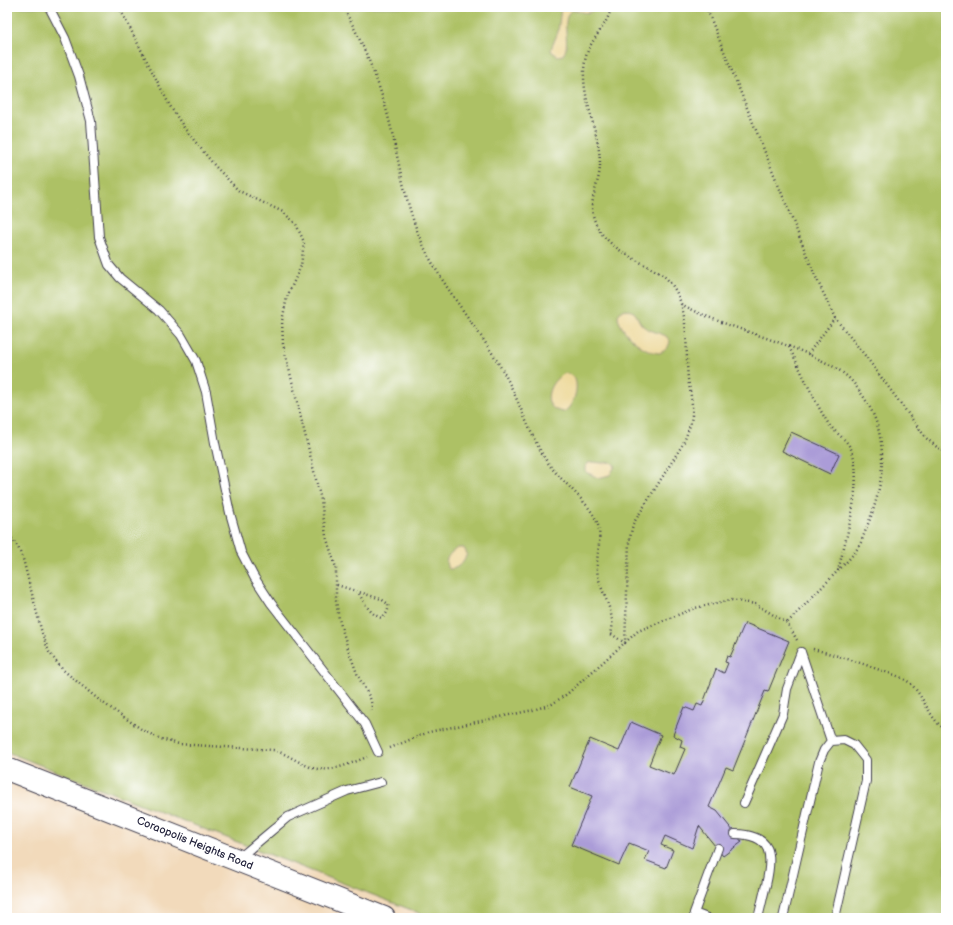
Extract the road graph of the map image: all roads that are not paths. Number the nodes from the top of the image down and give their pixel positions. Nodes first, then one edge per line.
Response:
1 (49, 7) edge
2 (831, 741) junction
3 (378, 752) road end
4 (7, 769) edge
5 (381, 782) dead end
6 (744, 803) dead end
7 (735, 834) dead end
8 (718, 848) dead end
9 (236, 860) junction
10 (384, 918) edge
11 (707, 918) edge
12 (758, 918) edge
13 (783, 918) edge
14 (835, 918) edge

1 - 3 lane
2 - 6 lane
2 - 13 lane
2 - 14 lane
4 - 9 street, Coraopolis Heights Road
5 - 9 lane
7 - 12 lane
8 - 11 lane
9 - 10 street, Coraopolis Heights Road

